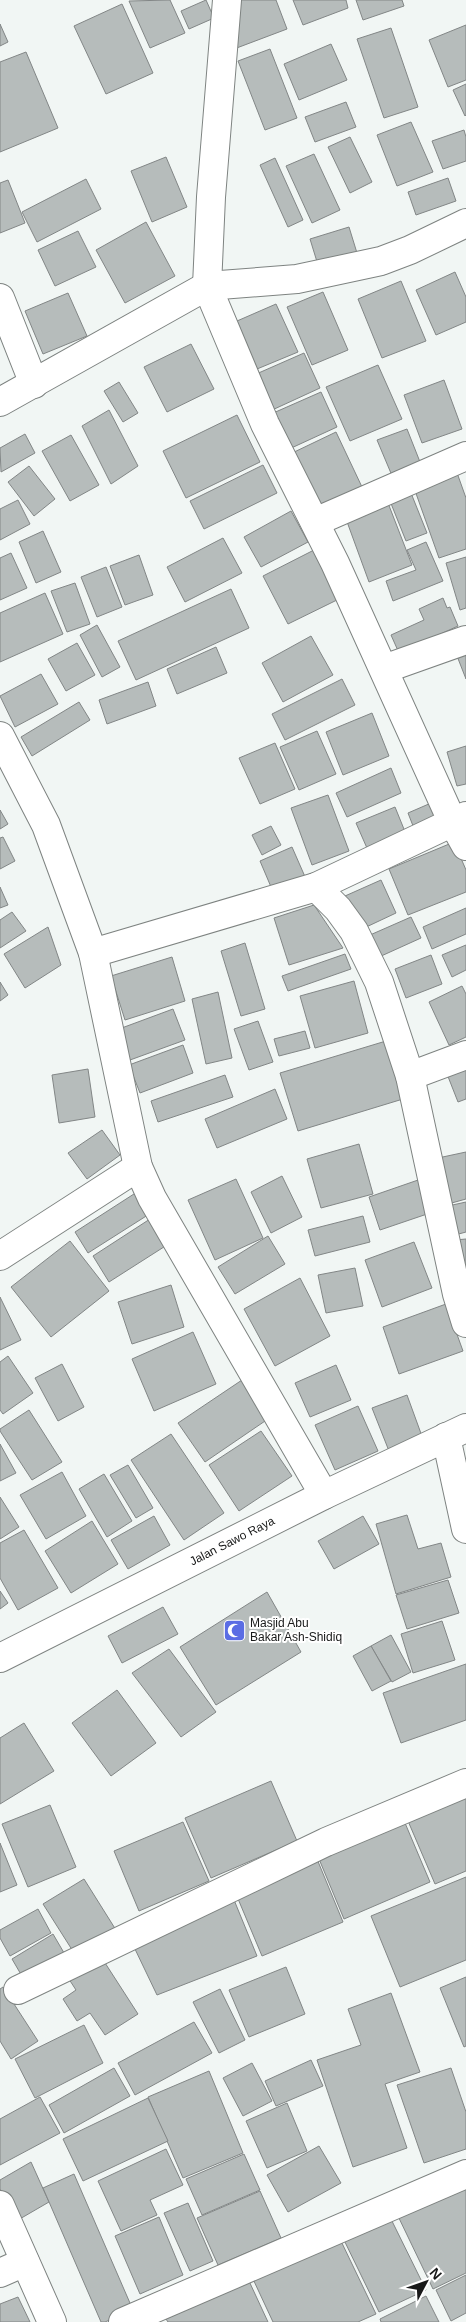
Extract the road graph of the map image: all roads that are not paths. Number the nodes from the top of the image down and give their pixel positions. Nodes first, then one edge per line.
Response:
1 (227, 0) edge
2 (466, 223) edge
3 (206, 286) junction
4 (0, 298) edge
5 (34, 384) junction
6 (0, 402) edge
7 (466, 456) edge
8 (315, 522) junction
9 (466, 640) edge
10 (384, 669) junction
11 (0, 736) edge
12 (459, 818) edge
13 (466, 846) edge
14 (316, 887) junction
15 (93, 953) junction
16 (466, 1055) edge
17 (410, 1076) junction
18 (138, 1167) junction
19 (0, 1256) edge
20 (466, 1323) edge
21 (456, 1433) edge
22 (324, 1495) junction
23 (466, 1529) edge
24 (0, 1658) edge
25 (466, 1783) edge
26 (18, 1990) dead end
27 (466, 2174) edge
28 (0, 2205) edge
29 (25, 2262) junction
30 (0, 2273) edge
31 (52, 2322) edge
32 (123, 2322) edge

1 - 3 street
2 - 3 street
3 - 5 street
3 - 8 street
4 - 5 street
5 - 6 street
7 - 8 street
8 - 10 street
9 - 10 street
10 - 12 street
11 - 15 street
12 - 13 street
12 - 14 street
14 - 15 street
14 - 17 street
15 - 18 street
16 - 17 street
17 - 20 street
18 - 19 street
18 - 22 street
21 - 22 street, Jalan Sawo Raya
21 - 23 street
22 - 24 street, Jalan Sawo Raya
25 - 26 street
27 - 32 street
28 - 29 street
29 - 30 street
29 - 31 street

